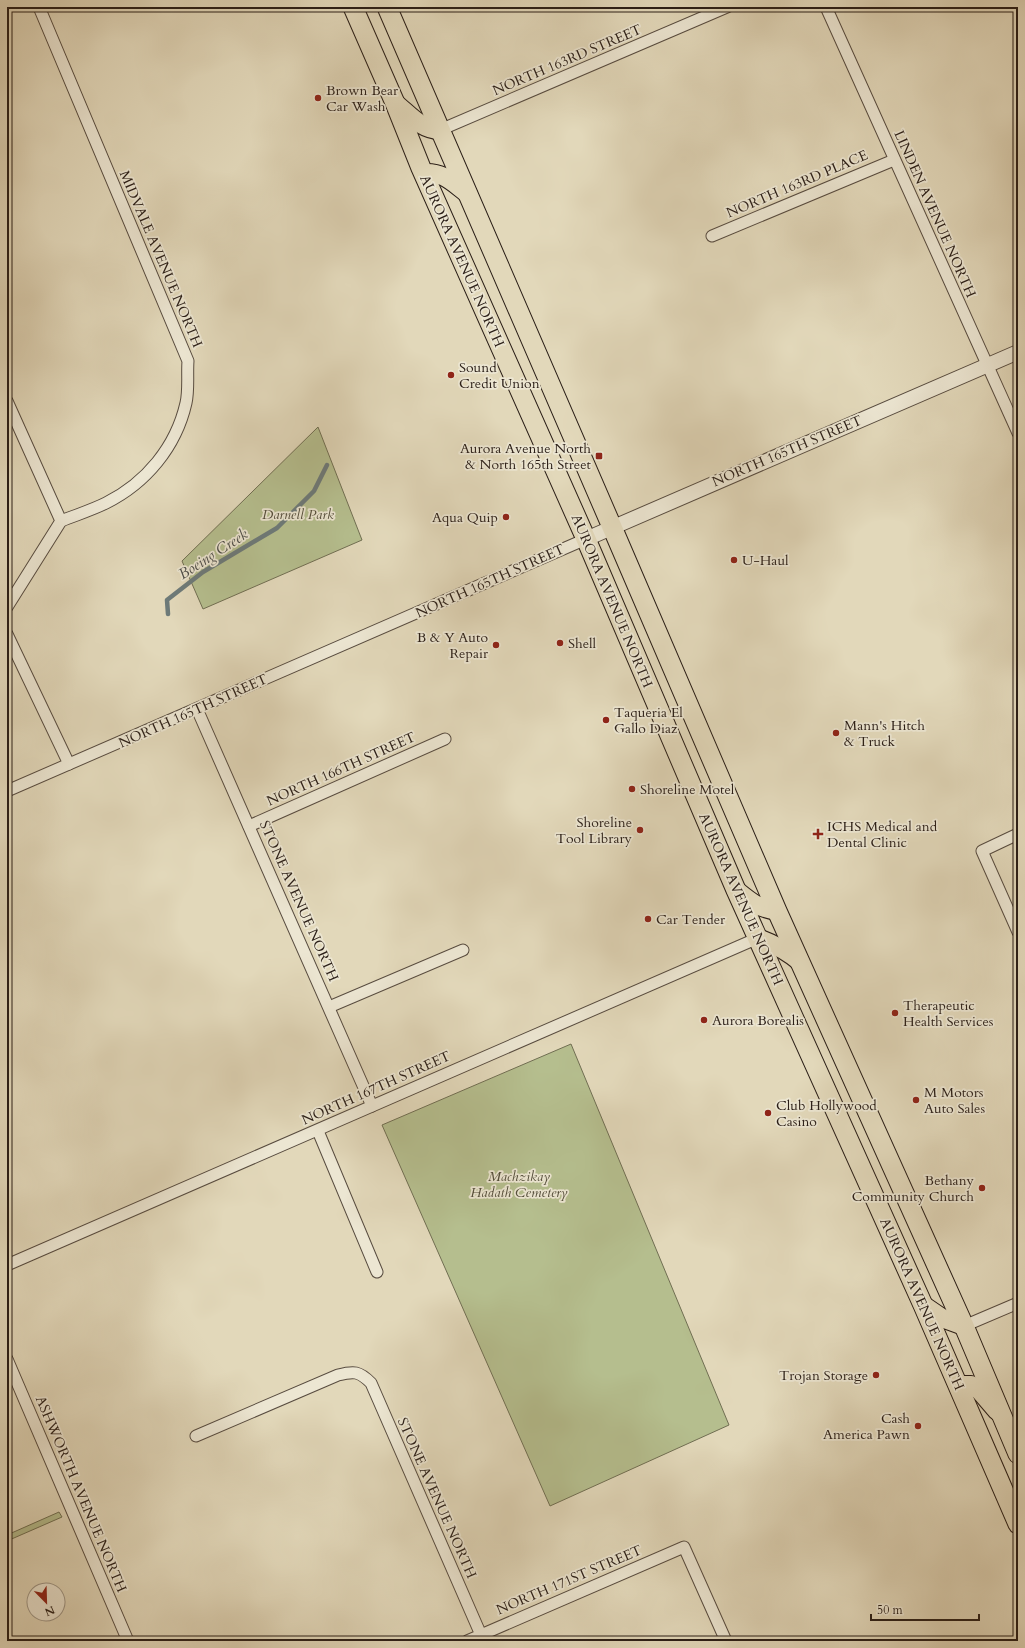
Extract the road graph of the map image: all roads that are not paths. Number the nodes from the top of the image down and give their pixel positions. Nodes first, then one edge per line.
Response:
1 (39, 7) edge
2 (353, 7) edge
3 (387, 7) edge
4 (727, 7) edge
5 (826, 7) edge
6 (395, 103) junction
7 (440, 130) junction
8 (894, 160) junction
9 (424, 173) junction
10 (468, 194) junction
11 (712, 236) dead end
12 (1018, 352) edge
13 (986, 365) junction
14 (7, 401) edge
15 (1018, 433) edge
16 (61, 521) junction
17 (612, 527) junction
18 (586, 539) junction
19 (7, 607) edge
20 (7, 634) edge
21 (197, 709) junction
22 (445, 739) dead end
23 (68, 764) junction
24 (7, 791) edge
25 (249, 826) junction
26 (1018, 834) edge
27 (736, 890) junction
28 (777, 911) junction
29 (1018, 932) edge
30 (758, 938) junction
31 (463, 950) dead end
32 (799, 961) junction
33 (328, 1007) junction
34 (372, 1106) junction
35 (318, 1131) junction
36 (7, 1265) edge
37 (377, 1272) dead end
38 (1018, 1302) edge
39 (923, 1305) junction
40 (964, 1326) junction
41 (7, 1359) edge
42 (958, 1385) junction
43 (1002, 1418) junction
44 (196, 1436) dead end
45 (1018, 1454) edge
46 (1018, 1524) edge
47 (481, 1635) junction
48 (128, 1641) edge
49 (467, 1641) edge
50 (726, 1641) edge

1 - 16 street, MIDVALE AVENUE NORTH
2 - 6 highway, AURORA AVENUE NORTH
3 - 7 highway, AURORA AVENUE NORTH
4 - 7 street, NORTH 163RD STREET
5 - 8 street, LINDEN AVENUE NORTH
6 - 7 main road
6 - 9 highway, AURORA AVENUE NORTH
7 - 10 highway, AURORA AVENUE NORTH
8 - 11 street, NORTH 163RD PLACE
8 - 13 street, LINDEN AVENUE NORTH
9 - 10 main road
9 - 18 highway, AURORA AVENUE NORTH
10 - 17 highway, AURORA AVENUE NORTH
12 - 13 street, NORTH 165TH STREET
13 - 15 street, LINDEN AVENUE NORTH
13 - 17 street, NORTH 165TH STREET
14 - 16 street
16 - 19 street
17 - 18 street, NORTH 165TH STREET
17 - 28 highway, AURORA AVENUE NORTH
18 - 21 street, NORTH 165TH STREET
18 - 27 highway, AURORA AVENUE NORTH
20 - 23 street
21 - 23 street, NORTH 165TH STREET
21 - 25 street, STONE AVENUE NORTH
22 - 25 street, NORTH 166TH STREET
23 - 24 street, NORTH 165TH STREET
25 - 33 street, STONE AVENUE NORTH
26 - 29 street
27 - 28 main road
27 - 30 highway, AURORA AVENUE NORTH
28 - 32 highway, AURORA AVENUE NORTH
30 - 32 main road
30 - 34 street, NORTH 167TH STREET
30 - 39 highway, AURORA AVENUE NORTH
31 - 33 street
32 - 40 highway, AURORA AVENUE NORTH
33 - 34 street, STONE AVENUE NORTH
34 - 35 street, NORTH 167TH STREET
35 - 36 street, NORTH 167TH STREET
35 - 37 street
38 - 40 street
39 - 40 main road
39 - 42 highway, AURORA AVENUE NORTH
40 - 43 highway, AURORA AVENUE NORTH
41 - 48 street, ASHWORTH AVENUE NORTH
42 - 43 main road
42 - 46 highway, AURORA AVENUE NORTH
43 - 45 highway, AURORA AVENUE NORTH
44 - 47 street, STONE AVENUE NORTH
47 - 49 street, NORTH 171ST STREET
47 - 50 street, NORTH 171ST STREET

